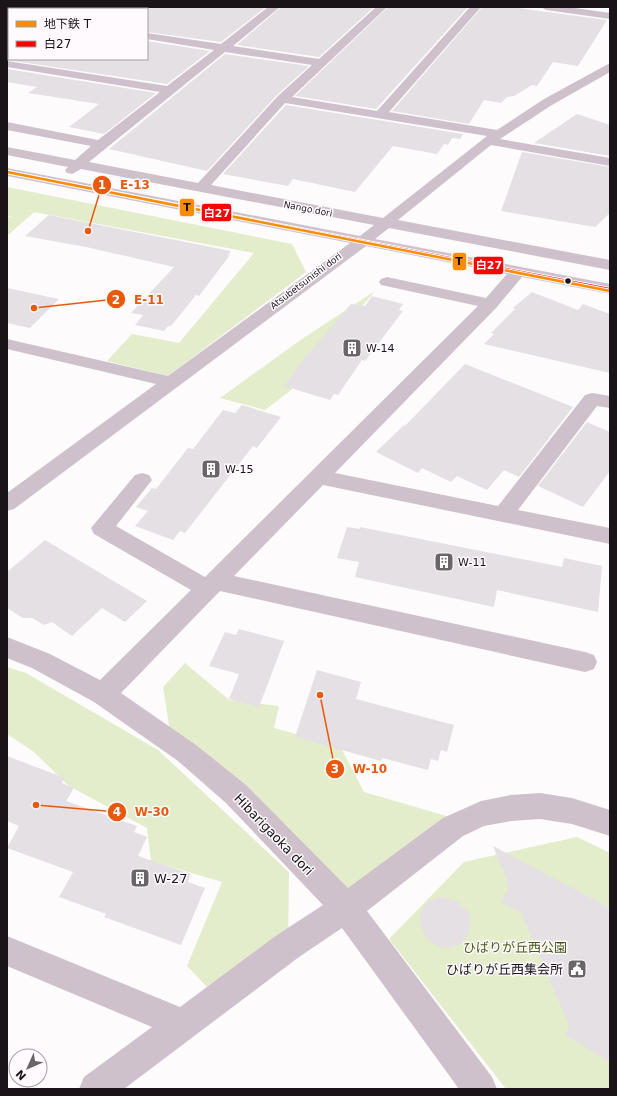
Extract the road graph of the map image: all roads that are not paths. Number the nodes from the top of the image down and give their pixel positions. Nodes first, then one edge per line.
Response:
1 (382, 7) edge
2 (476, 7) edge
3 (546, 7) edge
4 (270, 8) edge
5 (587, 10) edge
6 (610, 16) edge
7 (148, 36) edge
8 (226, 47) junction
9 (321, 63) junction
10 (7, 64) edge
11 (610, 67) edge
12 (171, 90) junction
13 (282, 100) junction
14 (380, 115) junction
15 (7, 126) edge
16 (494, 137) junction
17 (101, 144) junction
18 (7, 150) edge
19 (610, 162) edge
20 (79, 164) junction
21 (7, 172) edge
22 (60, 181) junction
23 (202, 187) junction
24 (385, 223) junction
25 (363, 241) junction
26 (610, 265) edge
27 (517, 272) junction
28 (387, 282) dead end
29 (610, 290) edge
30 (490, 304) junction
31 (7, 344) edge
32 (171, 382) junction
33 (610, 402) edge
34 (319, 477) junction
35 (142, 480) dead end
36 (7, 504) edge
37 (503, 514) junction
38 (610, 536) edge
39 (212, 585) junction
40 (7, 647) edge
41 (585, 662) dead end
42 (103, 694) junction
43 (610, 823) edge
44 (346, 908) junction
45 (7, 951) edge
46 (183, 1024) junction
47 (96, 1089) edge
48 (480, 1089) edge

1 - 9 street
2 - 14 street
3 - 5 street
4 - 8 street
5 - 6 street
7 - 8 street
8 - 9 street
8 - 12 street
9 - 13 street
10 - 12 street
11 - 16 street, Atsubetsunishi dori
12 - 17 street
13 - 14 street
13 - 23 street
14 - 16 street
15 - 17 street
16 - 19 street
16 - 24 street, Atsubetsunishi dori
17 - 20 street
18 - 20 street, Nango dori
20 - 22 street
20 - 23 street, Nango dori
21 - 22 street, Nango dori
22 - 25 street, Nango dori
23 - 24 street, Nango dori
24 - 25 street, Atsubetsunishi dori
24 - 26 street, Nango dori
25 - 27 street, Nango dori
25 - 32 street, Atsubetsunishi dori
27 - 29 street, Nango dori
27 - 30 street
28 - 30 street
30 - 34 street
31 - 32 street
32 - 36 street, Atsubetsunishi dori
33 - 37 street
34 - 37 street
34 - 39 street
35 - 39 street
37 - 38 street
39 - 41 street
39 - 42 street
40 - 42 street, Hibarigaoka dori
42 - 44 street, Hibarigaoka dori
43 - 44 street
44 - 46 street
44 - 48 street, Hibarigaoka dori
45 - 46 street
46 - 47 street

